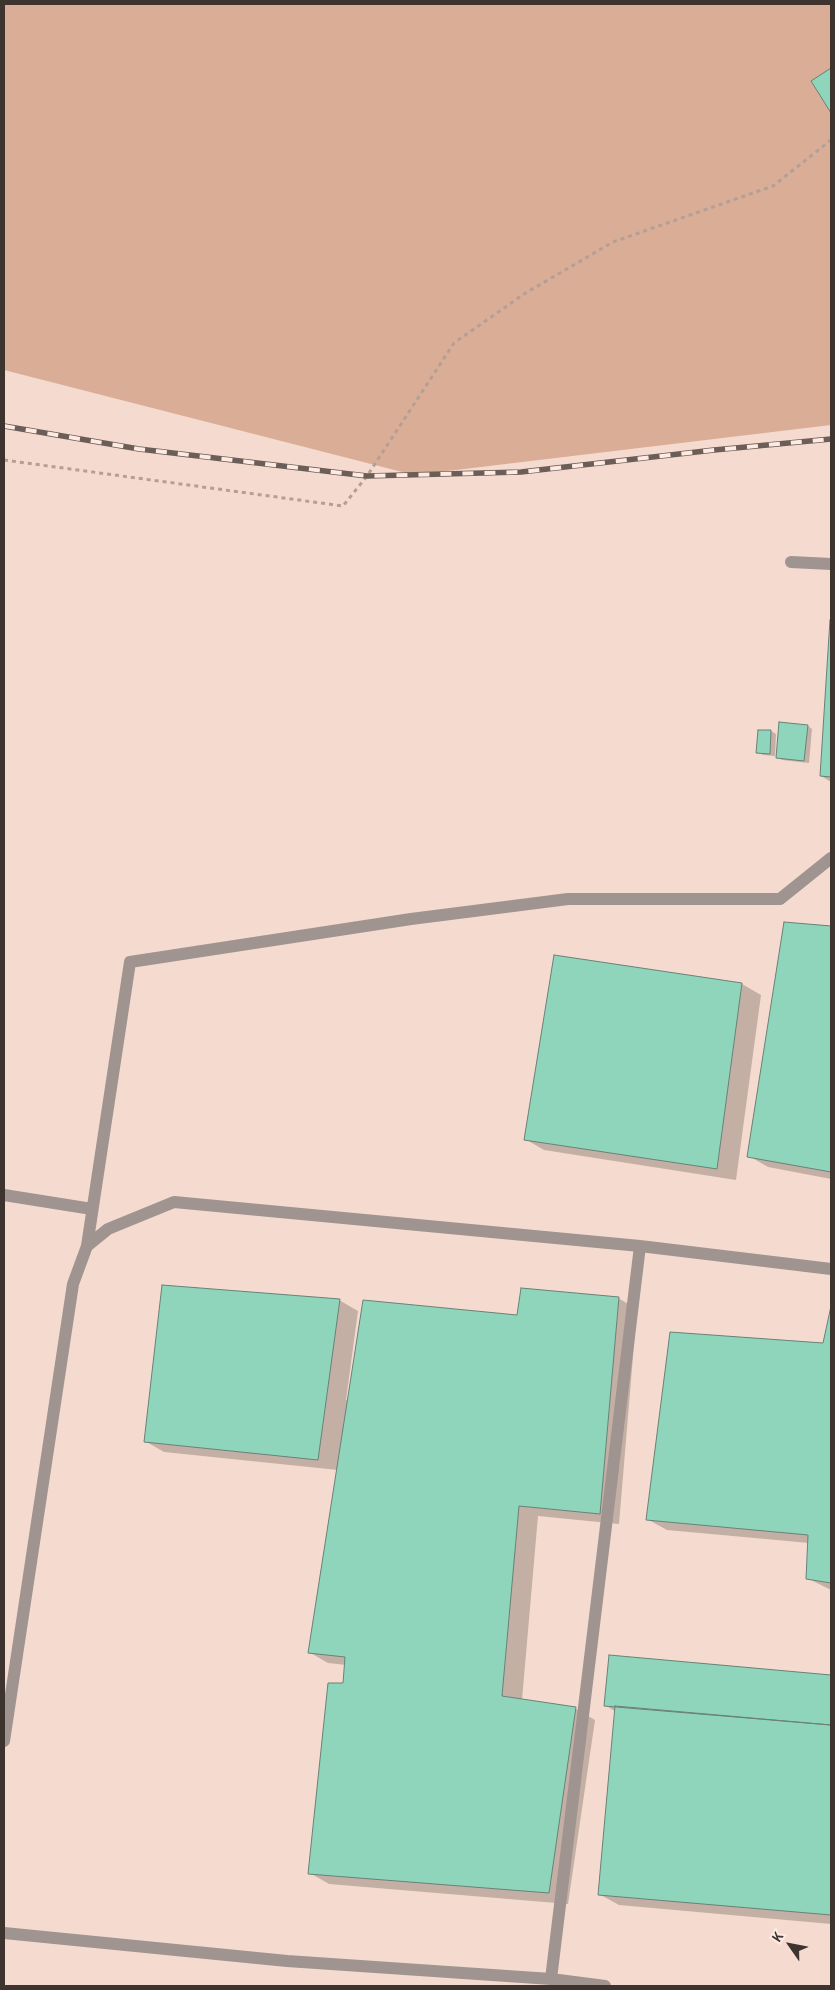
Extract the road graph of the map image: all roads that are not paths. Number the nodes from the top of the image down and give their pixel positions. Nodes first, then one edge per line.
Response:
1 (791, 562) dead end
2 (831, 564) edge
3 (831, 858) edge
4 (4, 1195) edge
5 (92, 1209) junction
6 (86, 1246) junction
7 (640, 1246) junction
8 (831, 1269) edge
9 (4, 1741) edge
10 (4, 1933) edge
11 (551, 1979) junction
12 (605, 1986) edge

1 - 2 street
3 - 5 street
4 - 5 street
5 - 6 street
6 - 7 street
6 - 9 street
7 - 8 street
7 - 11 street
10 - 11 street
11 - 12 street

